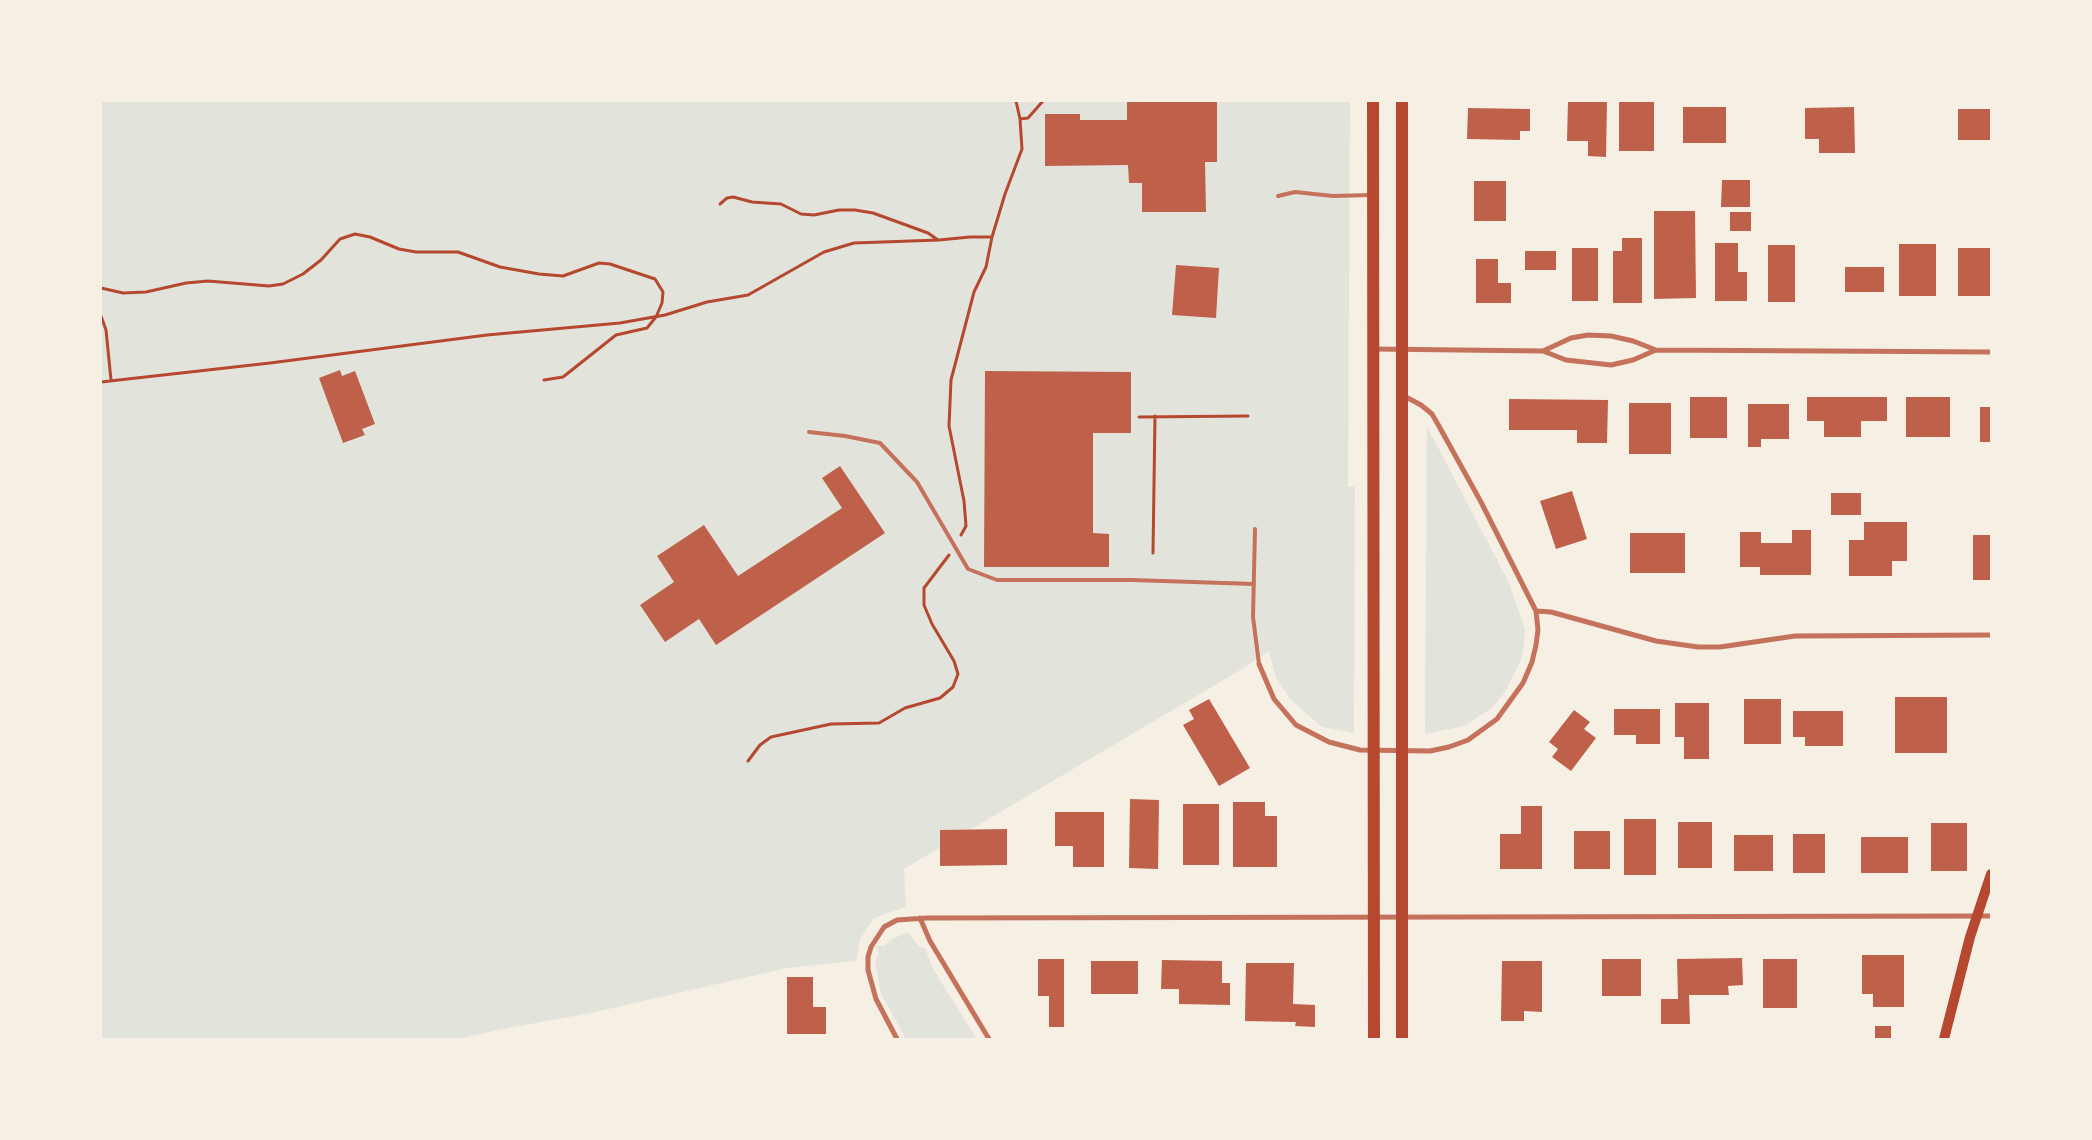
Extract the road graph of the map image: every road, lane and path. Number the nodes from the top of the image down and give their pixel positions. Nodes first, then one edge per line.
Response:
1 (1016, 101) edge
2 (1044, 101) edge
3 (1374, 101) edge
4 (1402, 101) edge
5 (1020, 119) junction
6 (1374, 195) junction
7 (1278, 196) dead end
8 (720, 204) dead end
9 (992, 237) junction
10 (939, 240) junction
11 (101, 288) edge
12 (101, 316) edge
13 (656, 317) junction
14 (1374, 349) junction
15 (1402, 349) junction
16 (1656, 350) junction
17 (1543, 351) junction
18 (1991, 352) edge
19 (112, 380) junction
20 (544, 380) dead end
21 (101, 382) edge
22 (1402, 394) junction
23 (1155, 416) junction
24 (1248, 416) dead end
25 (1139, 417) dead end
26 (809, 432) dead end
27 (1254, 529) dead end
28 (954, 548) junction
29 (1153, 553) dead end
30 (1254, 584) junction
31 (1536, 611) junction
32 (1991, 635) edge
33 (1259, 664) joint
34 (1373, 750) junction
35 (1397, 751) junction
36 (748, 761) dead end
37 (1991, 874) edge
38 (1976, 916) junction
39 (1991, 916) edge
40 (1373, 917) junction
41 (920, 918) junction
42 (1397, 918) junction
43 (897, 1039) edge
44 (989, 1039) edge
45 (1374, 1039) edge
46 (1402, 1039) edge
47 (1944, 1039) edge

1 - 5 path
2 - 5 path
3 - 6 main road
4 - 15 main road
5 - 9 path
6 - 7 lane
6 - 14 main road
8 - 10 path
9 - 10 path
9 - 28 path
10 - 13 path
11 - 13 path
12 - 19 path
13 - 19 path
13 - 20 path
14 - 15 street
14 - 34 main road
15 - 17 street
15 - 22 main road
16 - 17 street
16 - 17 street
16 - 18 street
19 - 21 path
22 - 31 street
22 - 35 main road
23 - 24 path
23 - 25 path
23 - 29 path
26 - 28 lane
27 - 30 lane
28 - 30 lane
28 - 36 path
30 - 33 lane
31 - 32 street
31 - 35 street
33 - 34 street
34 - 35 street
34 - 40 main road
35 - 42 main road
37 - 38 main road
38 - 39 street
38 - 42 street
38 - 47 main road
40 - 41 street
40 - 42 street
40 - 45 main road
41 - 43 street
41 - 44 street
42 - 46 main road

